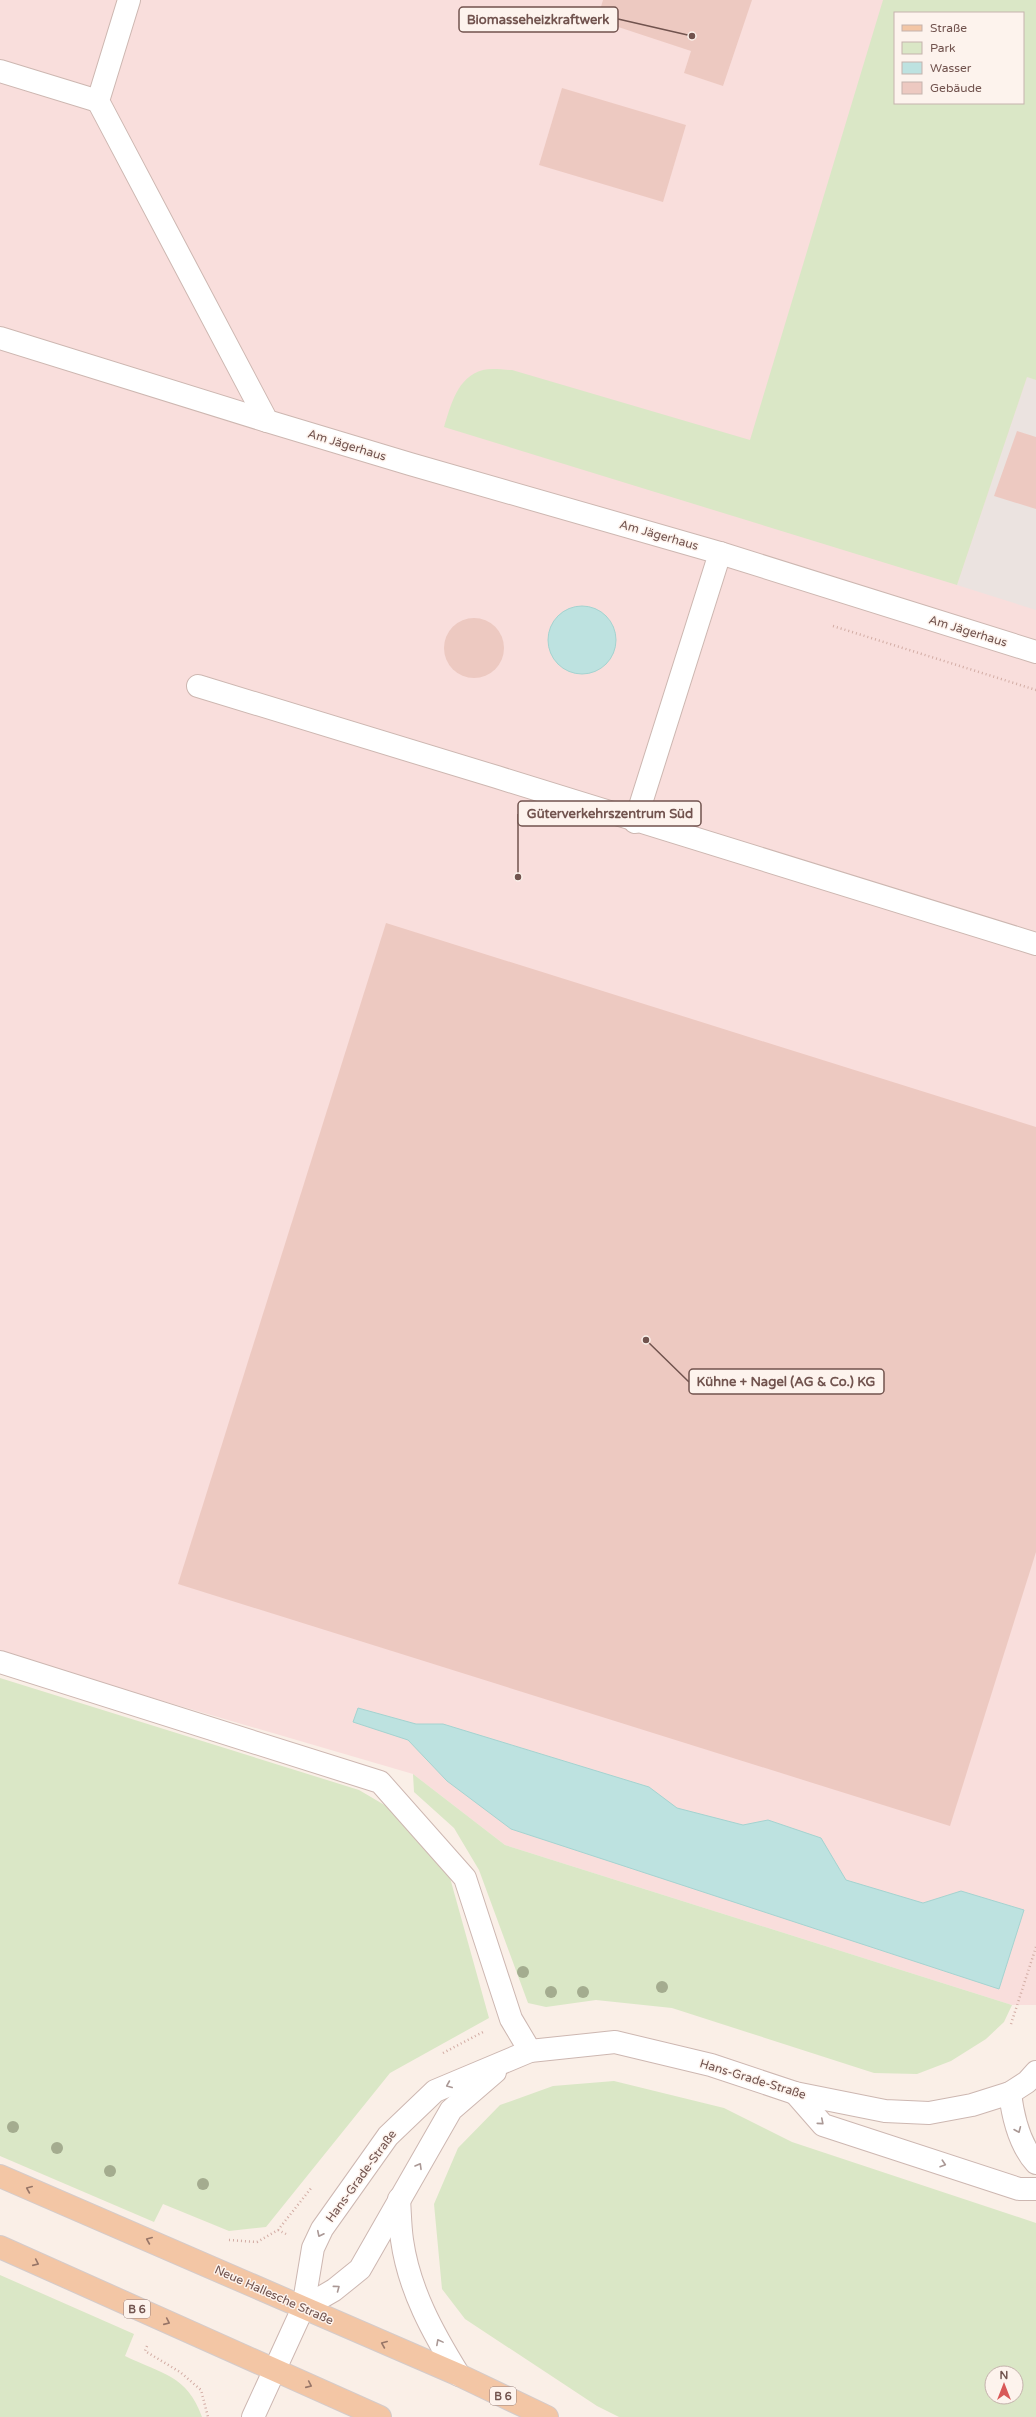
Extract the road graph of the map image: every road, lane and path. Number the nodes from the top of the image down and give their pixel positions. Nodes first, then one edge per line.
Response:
1 (129, 0) edge
2 (0, 71) edge
3 (98, 101) junction
4 (0, 338) edge
5 (273, 423) junction
6 (720, 553) junction
7 (833, 626) dead end
8 (1036, 652) edge
9 (198, 686) dead end
10 (1036, 690) edge
11 (636, 822) junction
12 (1036, 944) edge
13 (0, 1662) edge
14 (1036, 1947) edge
15 (511, 2019) junction
16 (1011, 2024) dead end
17 (520, 2055) junction
18 (438, 2057) dead end
19 (1027, 2084) edge
20 (795, 2093) junction
21 (1036, 2163) edge
22 (0, 2176) edge
23 (317, 2181) dead end
24 (1036, 2189) edge
25 (399, 2200) junction
26 (223, 2238) dead end
27 (0, 2247) edge
28 (303, 2308) junction
29 (158, 2319) junction
30 (274, 2370) junction
31 (459, 2376) junction
32 (208, 2417) edge
33 (253, 2417) edge
34 (380, 2417) edge
35 (547, 2417) edge

1 - 3 street
2 - 3 street
3 - 5 street
4 - 5 street, Am Jägerhaus
5 - 6 street, Am Jägerhaus
6 - 8 street, Am Jägerhaus
6 - 11 street
7 - 10 path
9 - 11 street
11 - 12 street
13 - 15 street
14 - 16 path
15 - 17 street
15 - 18 path
17 - 20 street, Hans-Grade-Straße
25 -> 17 street
17 -> 28 street, Hans-Grade-Straße
19 - 20 street, Hans-Grade-Straße
19 -> 21 street
20 -> 24 street
28 -> 22 main road, Neue Hallesche Straße / B 6
23 - 26 path
28 -> 25 street
31 -> 25 street
27 -> 29 main road, B 6
28 - 30 street, Hans-Grade-Straße
31 -> 28 main road, Neue Hallesche Straße / B 6
29 -> 30 main road, B 6
29 - 32 path
30 - 33 street, Hans-Grade-Straße
30 -> 34 main road, B 6
31 - 35 main road, Neue Hallesche Straße / B 6

